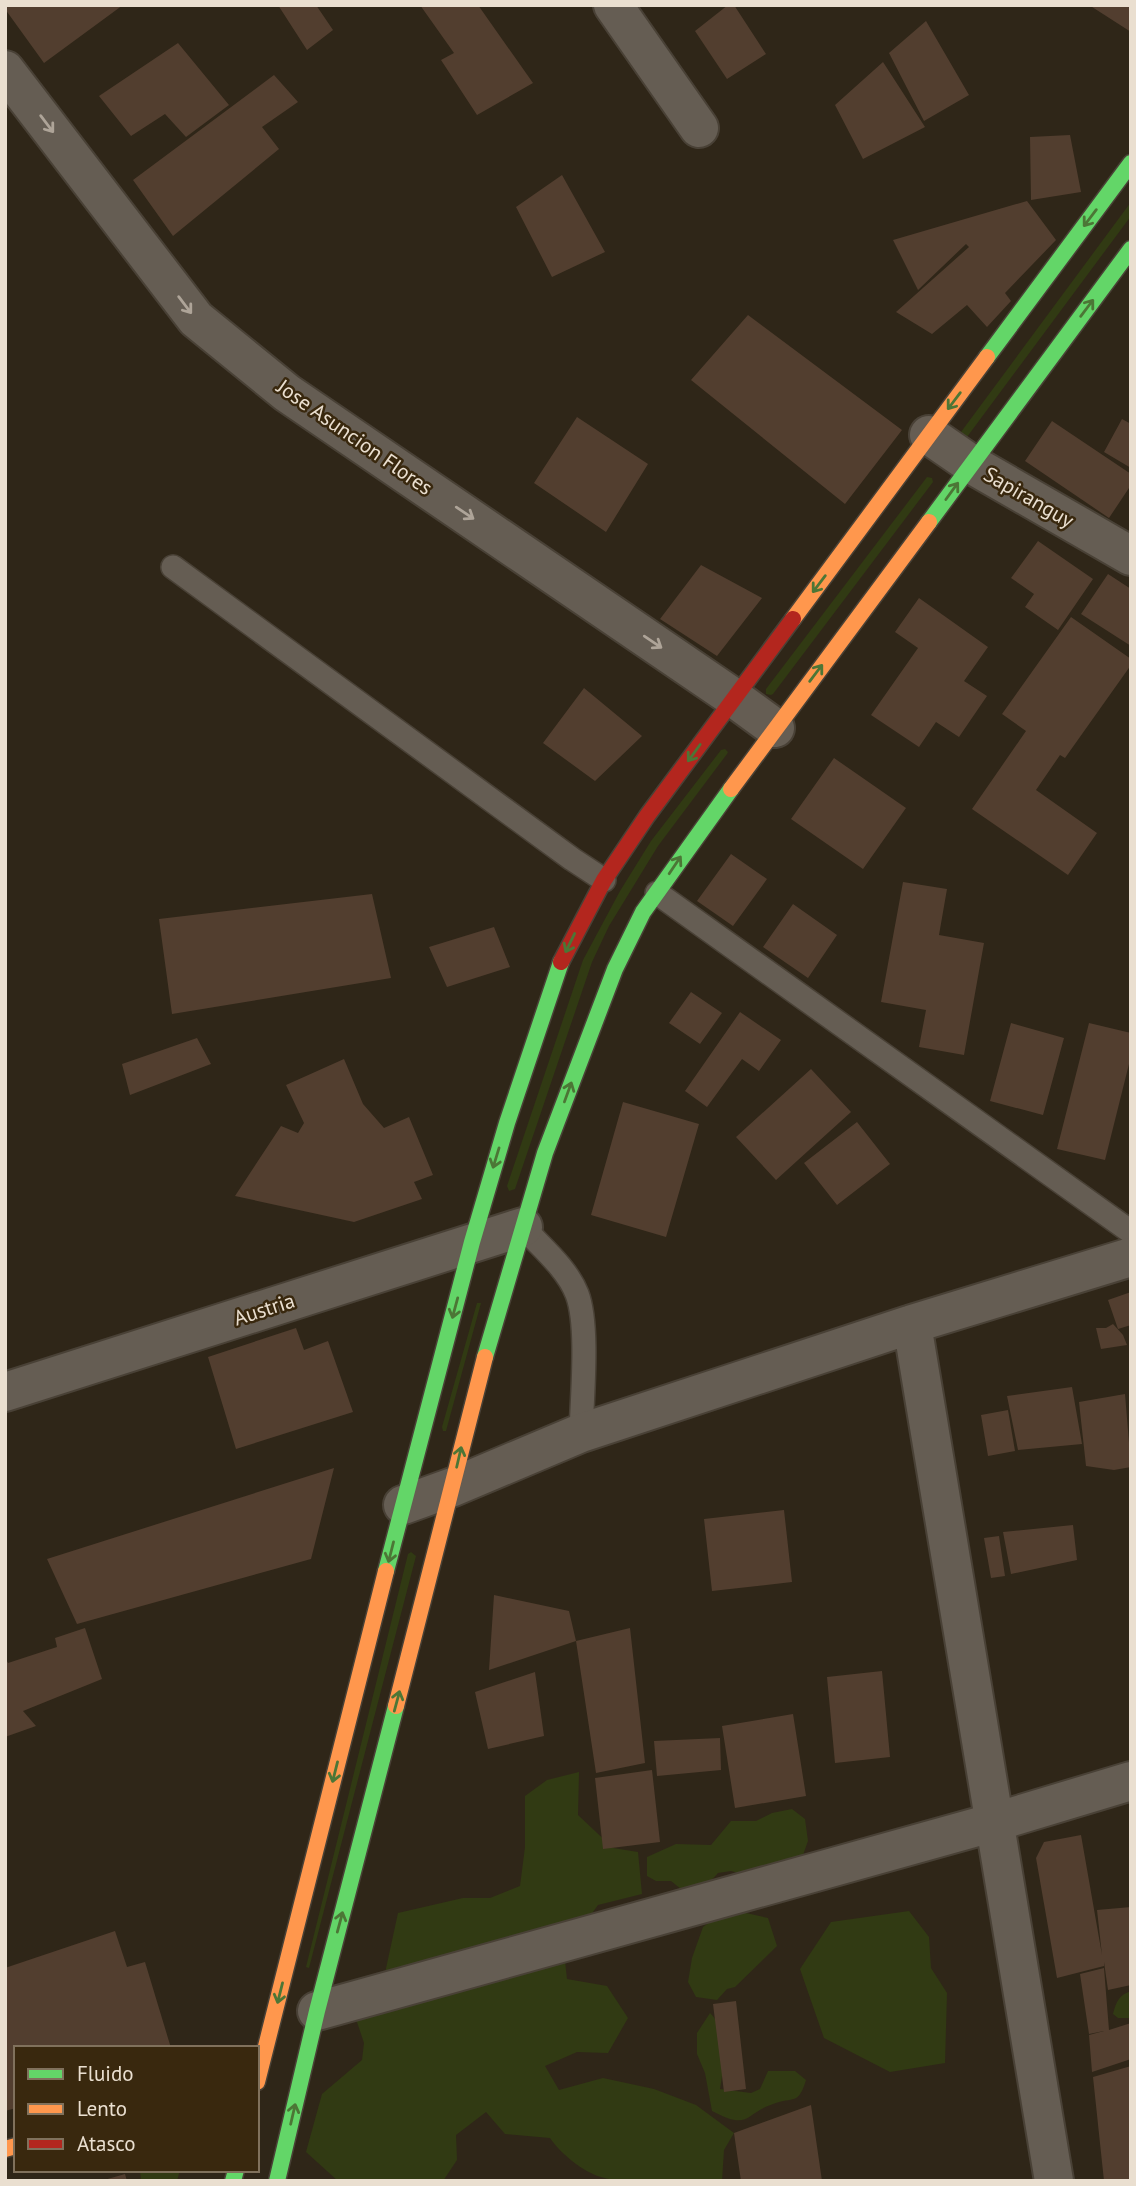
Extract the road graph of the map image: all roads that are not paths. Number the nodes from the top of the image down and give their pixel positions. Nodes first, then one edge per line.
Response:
1 (613, 5) edge
2 (5, 70) edge
3 (699, 128) dead end
4 (1131, 163) edge
5 (1131, 249) edge
6 (929, 435) junction
7 (971, 464) junction
8 (1131, 556) edge
9 (173, 567) dead end
10 (734, 698) junction
11 (775, 728) junction
12 (604, 880) junction
13 (657, 893) junction
14 (523, 1227) junction
15 (1131, 1232) edge
16 (472, 1242) junction
17 (1131, 1257) edge
18 (912, 1324) junction
19 (5, 1392) edge
20 (581, 1433) junction
21 (453, 1487) junction
22 (403, 1504) junction
23 (1131, 1781) edge
24 (995, 1822) junction
25 (308, 2020) junction
26 (280, 2045) dead end
27 (260, 2063) edge
28 (277, 2181) edge
29 (1054, 2181) edge

1 - 3 street
2 -> 10 street, Jose Asuncion Flores
4 -> 6 main road
7 -> 5 main road
6 - 7 street, Sapiranguy
6 -> 10 main road
7 - 8 street, Sapiranguy
11 -> 7 main road
9 - 12 lane
10 - 11 street, Jose Asuncion Flores
10 -> 12 main road
13 -> 11 main road
12 -> 16 main road
14 -> 13 main road
13 - 15 lane
14 - 16 street, Austria
14 - 20 lane
21 -> 14 main road
16 - 19 street, Austria
16 -> 22 main road
17 - 18 street
18 - 20 street
18 - 24 street
20 - 21 street
21 - 22 street
25 -> 21 main road
22 -> 27 main road
23 - 24 street
24 - 25 street
24 - 29 street
28 -> 25 main road
26 - 27 main road

